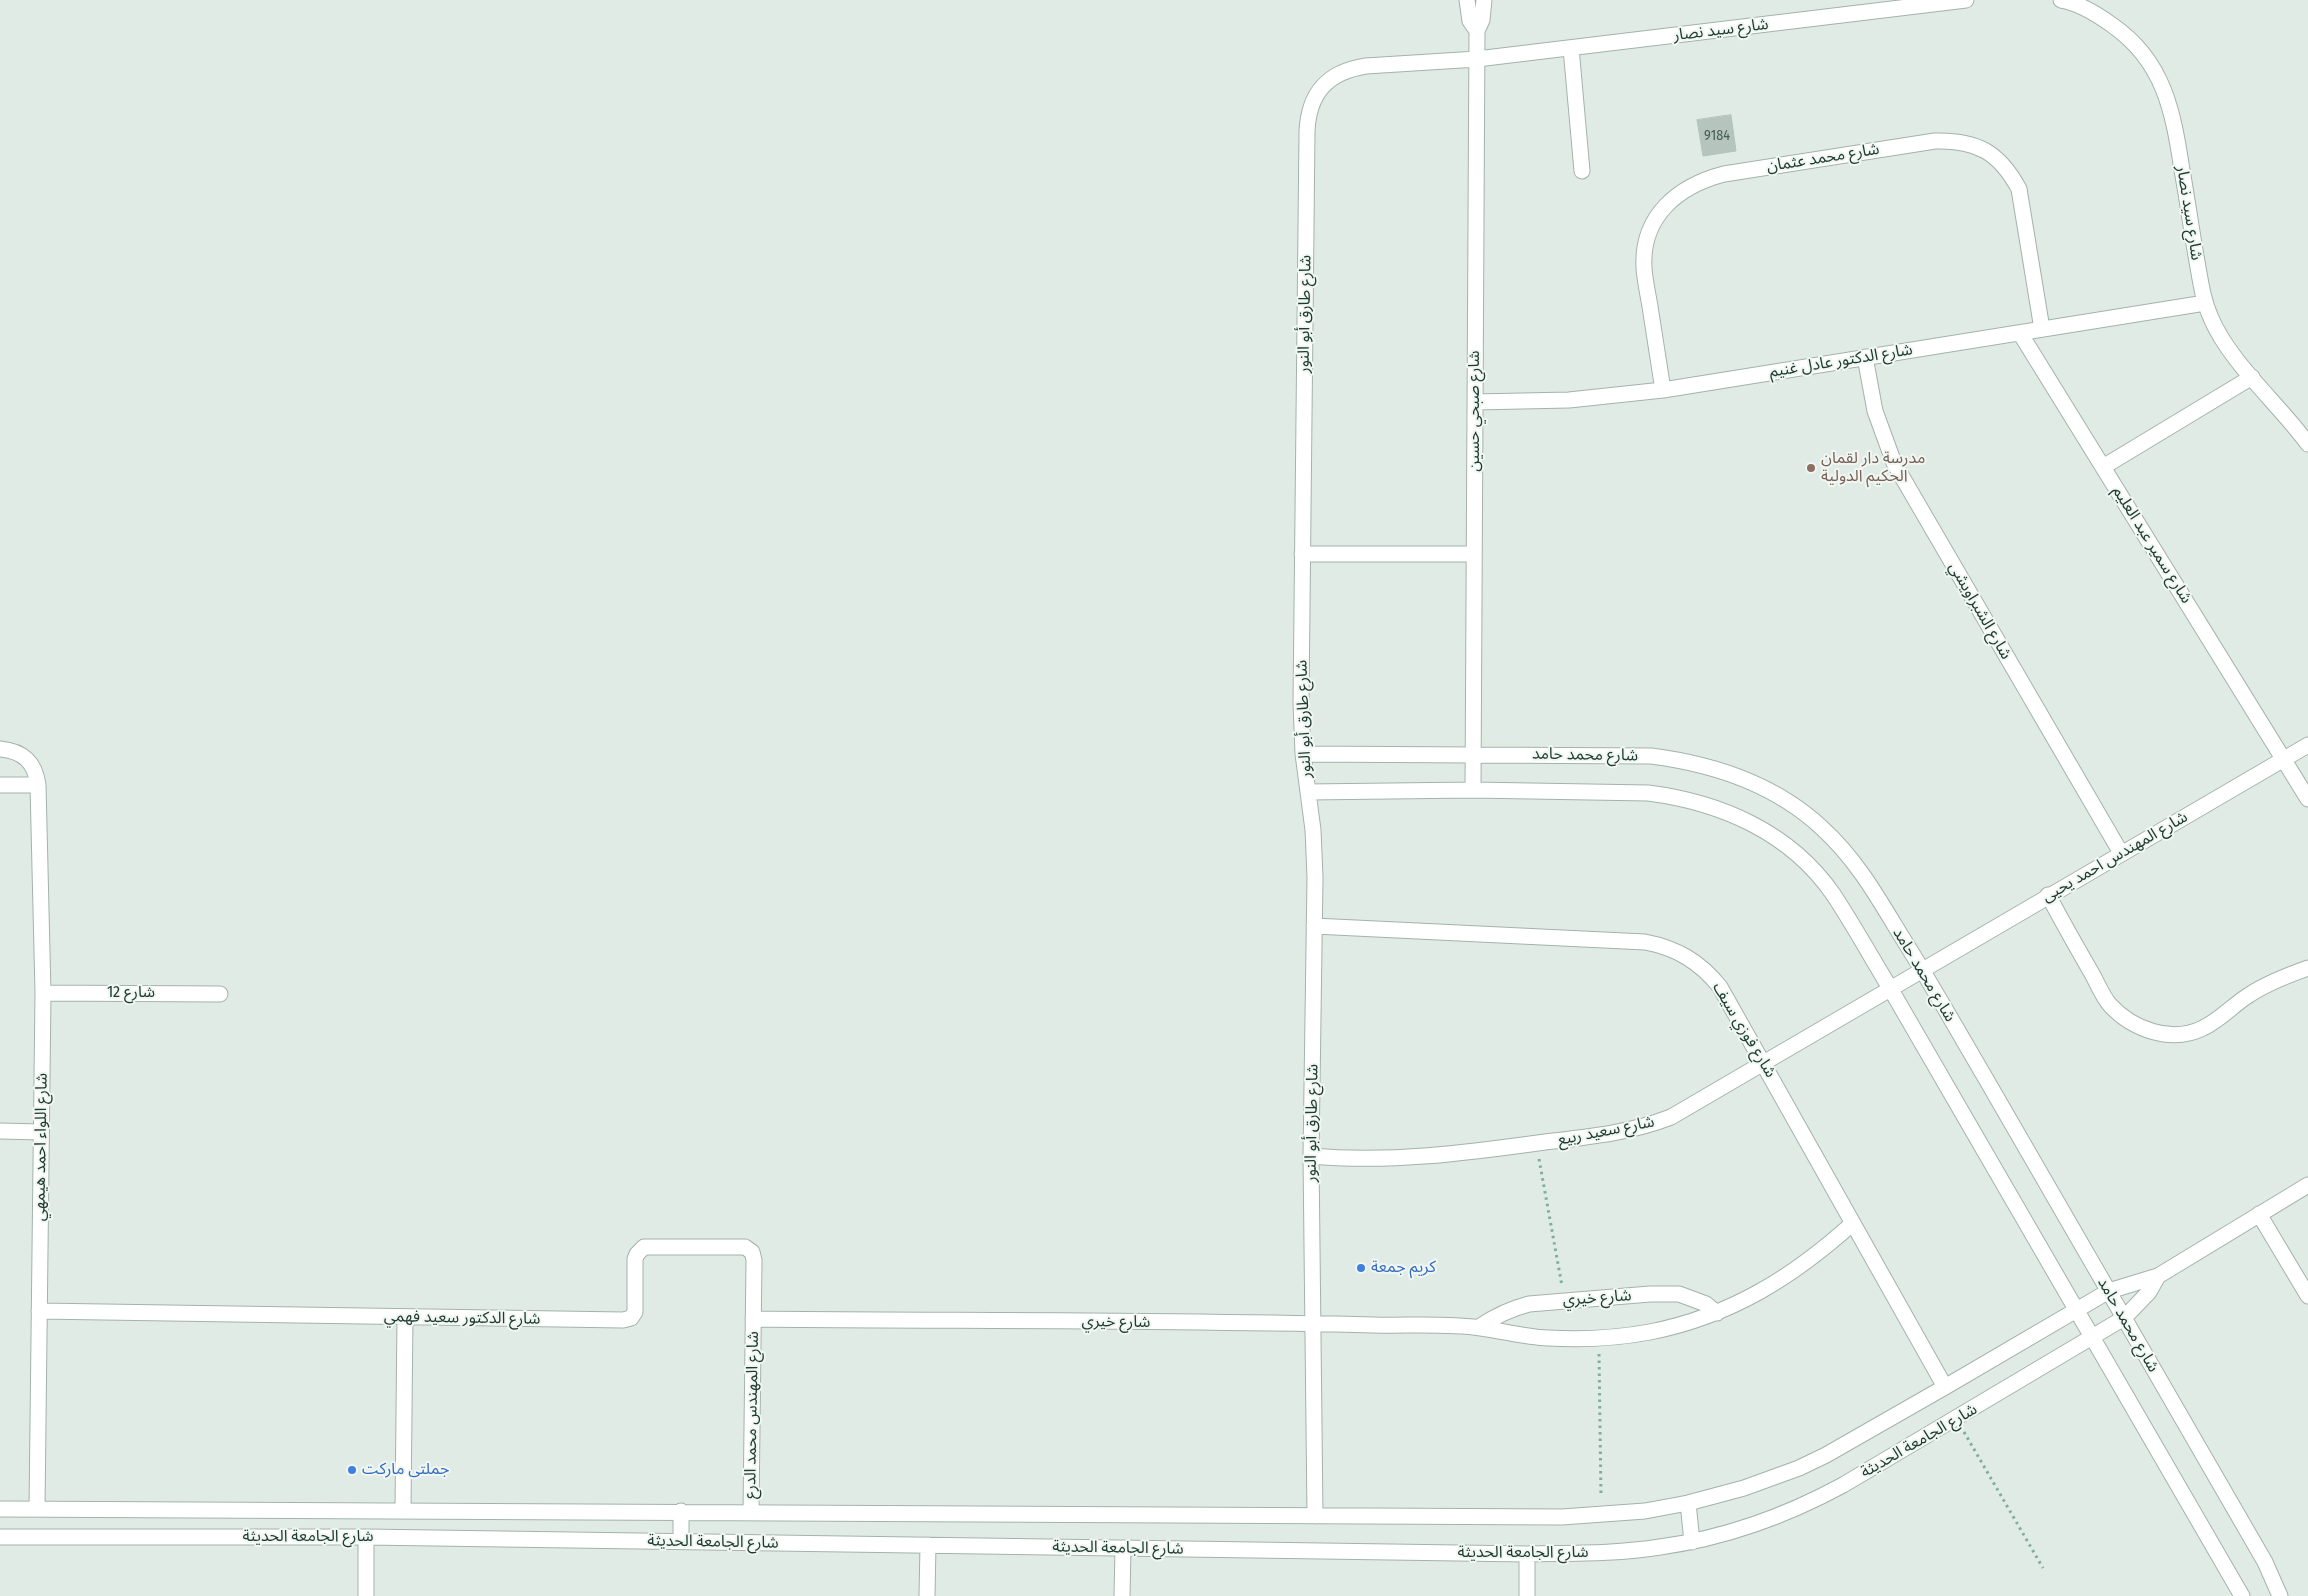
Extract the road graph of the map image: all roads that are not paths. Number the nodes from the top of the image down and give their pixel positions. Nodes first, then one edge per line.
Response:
1 (1467, 0) edge
2 (1484, 0) edge
3 (1966, 0) edge
4 (2061, 0) edge
5 (1477, 32) junction
6 (1572, 48) junction
7 (1477, 59) junction
8 (1582, 171) dead end
9 (2205, 303) junction
10 (2042, 329) junction
11 (2020, 332) junction
12 (1865, 357) junction
13 (2252, 377) junction
14 (1663, 390) junction
15 (1476, 402) junction
16 (2308, 444) edge
17 (2103, 467) junction
18 (1302, 554) junction
19 (1474, 554) junction
20 (2308, 745) edge
21 (0, 749) edge
22 (1303, 754) junction
23 (1473, 754) junction
24 (2284, 758) junction
25 (0, 785) edge
26 (38, 785) junction
27 (1473, 790) junction
28 (1308, 792) junction
29 (2308, 799) edge
30 (2121, 853) junction
31 (2048, 896) junction
32 (1314, 926) junction
33 (2308, 968) edge
34 (1922, 969) junction
35 (1890, 988) junction
36 (43, 993) junction
37 (220, 994) dead end
38 (1765, 1064) junction
39 (0, 1131) edge
40 (41, 1132) junction
41 (1311, 1156) junction
42 (2308, 1185) edge
43 (2259, 1214) junction
44 (1853, 1223) junction
45 (2158, 1276) junction
46 (2109, 1291) junction
47 (2308, 1296) edge
48 (2078, 1310) junction
49 (39, 1311) junction
50 (1717, 1313) junction
51 (405, 1317) junction
52 (2124, 1318) junction
53 (753, 1319) junction
54 (1312, 1324) junction
55 (1479, 1327) junction
56 (2093, 1337) junction
57 (1945, 1388) junction
58 (1688, 1503) junction
59 (0, 1509) edge
60 (37, 1509) junction
61 (403, 1509) junction
62 (681, 1511) junction
63 (751, 1512) junction
64 (1315, 1516) junction
65 (0, 1537) edge
66 (366, 1537) junction
67 (681, 1541) junction
68 (1692, 1542) junction
69 (928, 1545) junction
70 (1123, 1548) junction
71 (1527, 1554) junction
72 (366, 1596) edge
73 (927, 1596) edge
74 (1122, 1596) edge
75 (1527, 1596) edge
76 (2242, 1596) edge
77 (2280, 1596) edge

1 - 5 street, شارع صبحي حسين
2 - 5 street, شارع صبحي حسين
3 - 6 street, شارع سيد نصار
4 - 9 street, شارع سيد نصار
5 - 7 street, شارع صبحي حسين
6 - 7 street, شارع سيد نصار
6 - 8 street
7 - 15 street, شارع صبحي حسين
7 - 18 street, شارع طارق أبو النور
9 - 10 street, شارع الدكتور عادل غنيم
9 - 13 street, شارع سيد نصار
10 - 11 street, شارع الدكتور عادل غنيم
10 - 14 street, شارع محمد عثمان
11 - 12 street, شارع الدكتور عادل غنيم
11 - 17 street, شارع سمير عبد العليم
12 - 14 street, شارع الدكتور عادل غنيم
12 - 30 street, شارع الشبراويشي
13 - 16 street, شارع سيد نصار
13 - 17 street
14 - 15 street, شارع الدكتور عادل غنيم
15 - 19 street, شارع صبحي حسين
17 - 24 street, شارع سمير عبد العليم
18 - 19 street
18 - 22 street, شارع طارق أبو النور
19 - 23 street, شارع صبحي حسين
20 - 24 street, شارع المهندس احمد يحيى
21 - 26 street, شارع اللواء احمد هيمهي
22 - 23 street, شارع محمد حامد
22 - 28 street, شارع طارق أبو النور
23 - 27 street, شارع صبحي حسين
23 - 34 street, شارع محمد حامد
24 - 29 street, شارع سمير عبد العليم
24 - 30 street, شارع المهندس احمد يحيى
25 - 26 street
26 - 36 street, شارع اللواء احمد هيمهي
27 - 28 street
27 - 35 street
28 - 32 street, شارع طارق أبو النور
30 - 31 street, شارع المهندس احمد يحيى
31 - 33 street
31 - 34 street, شارع المهندس احمد يحيى
32 - 38 street, شارع فوزي سيف
32 - 41 street, شارع طارق أبو النور
34 - 35 street, شارع سعيد ربيع
34 - 46 street, شارع محمد حامد
35 - 38 street, شارع سعيد ربيع
35 - 48 street
36 - 37 street, شارع 12
36 - 40 street, شارع اللواء احمد هيمهي
38 - 41 street, شارع سعيد ربيع
38 - 44 street, شارع فوزي سيف
39 - 40 street
40 - 49 street, شارع اللواء احمد هيمهي
41 - 54 street, شارع طارق أبو النور
42 - 43 street, شارع الجامعة الحديثة
43 - 45 street, شارع الجامعة الحديثة
43 - 47 street
44 - 50 street, شارع خيري
44 - 57 street, شارع فوزي سيف
45 - 46 street, شارع الجامعة الحديثة
45 - 52 street, شارع الجامعة الحديثة
46 - 48 street, شارع الجامعة الحديثة
46 - 52 street, شارع محمد حامد
48 - 56 street
48 - 57 street, شارع الجامعة الحديثة
49 - 51 street, شارع الدكتور سعيد فهمي
49 - 60 street, شارع اللواء احمد هيمهي
50 - 55 street, شارع خيري
50 - 55 street, شارع خيري
51 - 53 street, شارع الدكتور سعيد فهمي
51 - 61 street
52 - 56 street, شارع الجامعة الحديثة
52 - 77 street, شارع محمد حامد
53 - 54 street, شارع خيري
53 - 63 street, شارع المهندس محمد الدرع
54 - 55 street, شارع خيري
54 - 64 street, شارع طارق أبو النور
56 - 68 street, شارع الجامعة الحديثة
56 - 76 street
57 - 58 street, شارع الجامعة الحديثة
58 - 64 street, شارع الجامعة الحديثة
58 - 68 street
59 - 60 street, شارع الجامعة الحديثة
60 - 61 street, شارع الجامعة الحديثة
61 - 62 street, شارع الجامعة الحديثة
62 - 63 street, شارع الجامعة الحديثة
62 - 67 street
63 - 64 street, شارع الجامعة الحديثة
65 - 66 street, شارع الجامعة الحديثة
66 - 67 street, شارع الجامعة الحديثة
66 - 72 street
67 - 69 street, شارع الجامعة الحديثة
68 - 71 street, شارع الجامعة الحديثة
69 - 70 street, شارع الجامعة الحديثة
69 - 73 street
70 - 71 street, شارع الجامعة الحديثة
70 - 74 street
71 - 75 street

